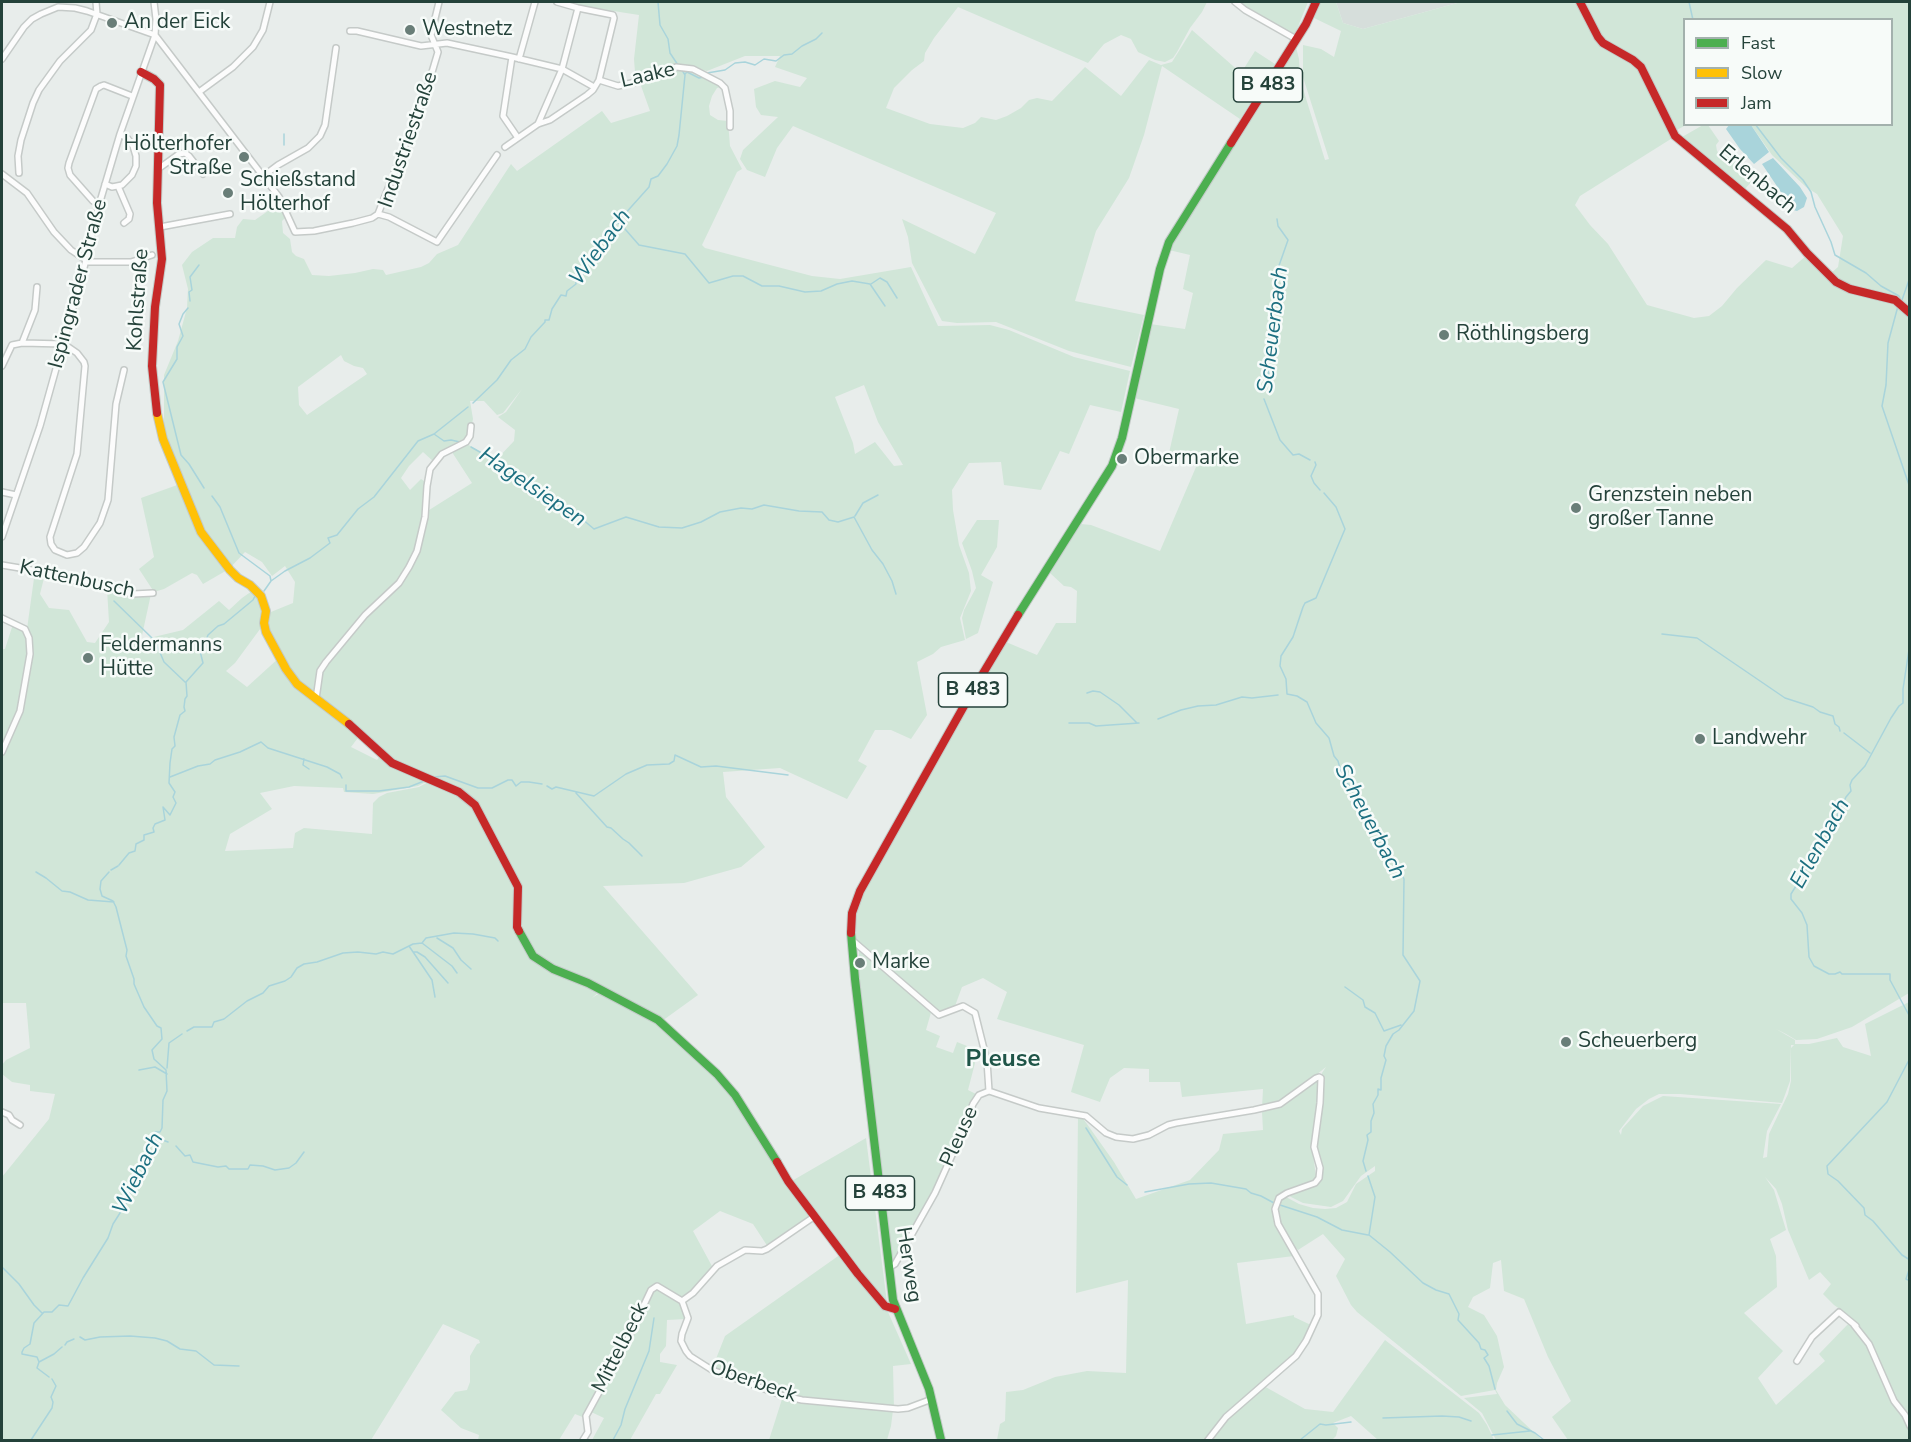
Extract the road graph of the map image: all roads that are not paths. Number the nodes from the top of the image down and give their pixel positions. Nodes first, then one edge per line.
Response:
1 (96, 2) edge
2 (154, 2) edge
3 (270, 2) edge
4 (438, 2) edge
5 (535, 2) edge
6 (557, 2) edge
7 (1235, 2) edge
8 (1316, 2) edge
9 (1580, 2) edge
10 (578, 8) junction
11 (98, 14) junction
12 (350, 31) dead end
13 (155, 35) junction
14 (1296, 39) junction
15 (435, 44) junction
16 (336, 48) dead end
17 (512, 57) junction
18 (519, 58) junction
19 (2, 59) edge
20 (562, 69) junction
21 (141, 72) junction
22 (599, 80) junction
23 (594, 87) junction
24 (199, 92) junction
25 (132, 96) junction
26 (538, 124) junction
27 (325, 125) junction
28 (730, 127) dead end
29 (330, 131) dead end
30 (120, 134) junction
31 (518, 138) junction
32 (505, 147) dead end
33 (497, 155) dead end
34 (158, 169) junction
35 (19, 173) dead end
36 (2, 174) edge
37 (203, 174) dead end
38 (262, 177) junction
39 (105, 184) junction
40 (118, 186) junction
41 (99, 205) junction
42 (230, 214) dead end
43 (378, 214) junction
44 (124, 224) dead end
45 (160, 227) junction
46 (152, 255) dead end
47 (86, 261) junction
48 (37, 287) dead end
49 (1910, 313) edge
50 (22, 343) junction
51 (64, 344) junction
52 (2, 366) edge
53 (124, 370) dead end
54 (471, 426) dead end
55 (2, 492) edge
56 (16, 495) junction
57 (2, 537) edge
58 (2, 565) edge
59 (153, 593) dead end
60 (2, 618) edge
61 (316, 699) junction
62 (2, 753) edge
63 (851, 939) junction
64 (990, 1091) junction
65 (2, 1112) edge
66 (20, 1125) dead end
67 (815, 1216) junction
68 (889, 1268) junction
69 (682, 1301) junction
70 (895, 1309) junction
71 (1797, 1362) dead end
72 (932, 1399) junction
73 (1910, 1426) edge
74 (583, 1440) edge
75 (941, 1440) edge
76 (1208, 1440) edge

1 - 11 street
2 - 13 street
3 - 24 street
4 - 15 street, Industriestraße
5 - 18 street
6 - 10 street
7 - 14 street
8 - 14 street, B 483
9 - 49 street, Erlenbach
10 - 20 street
10 - 22 street
11 - 13 street
11 - 19 street
11 - 35 street
12 - 15 street
13 - 21 street, Ispingrader Straße
13 - 24 street
14 - 63 street, B 483
15 - 17 street, Industriestraße
15 - 43 street, Industriestraße
16 - 27 street
17 - 18 street, Industriestraße
17 - 31 street
18 - 20 street, Industriestraße
20 - 23 street, Industriestraße
20 - 26 street
21 - 25 street, Ispingrader Straße
21 - 34 street, Kohlstraße
22 - 23 street
22 - 28 street, Laake
23 - 26 street
24 - 38 street
25 - 30 street, Ispingrader Straße
25 - 41 street
26 - 31 street
27 - 29 street
27 - 38 street
30 - 39 street, Ispingrader Straße
30 - 40 street
31 - 32 street
33 - 43 street, Industriestraße
34 - 37 street
34 - 45 street, Kohlstraße
36 - 47 street
38 - 43 street
39 - 40 street
39 - 41 street, Ispingrader Straße
40 - 44 street
41 - 47 street, Ispingrader Straße
42 - 45 street
45 - 61 street, Kohlstraße
46 - 47 street
47 - 51 street, Ispingrader Straße
48 - 50 street
50 - 51 street
50 - 52 street
51 - 53 street
51 - 56 street, Ispingrader Straße
54 - 61 street
55 - 56 street
56 - 57 street, Ispingrader Straße
58 - 59 street, Kattenbusch
60 - 62 street
61 - 67 street
63 - 64 street, Pleuse
63 - 68 street, Herweg / B 483
64 - 68 street, Pleuse
64 - 76 street
65 - 66 street
67 - 69 street
67 - 70 street
68 - 70 street, Herweg / B 483
69 - 72 street, Oberbeck
69 - 74 street, Mittelbeck
70 - 72 street, Herweg / B 483
71 - 73 street
72 - 75 street, Herweg / B 483

